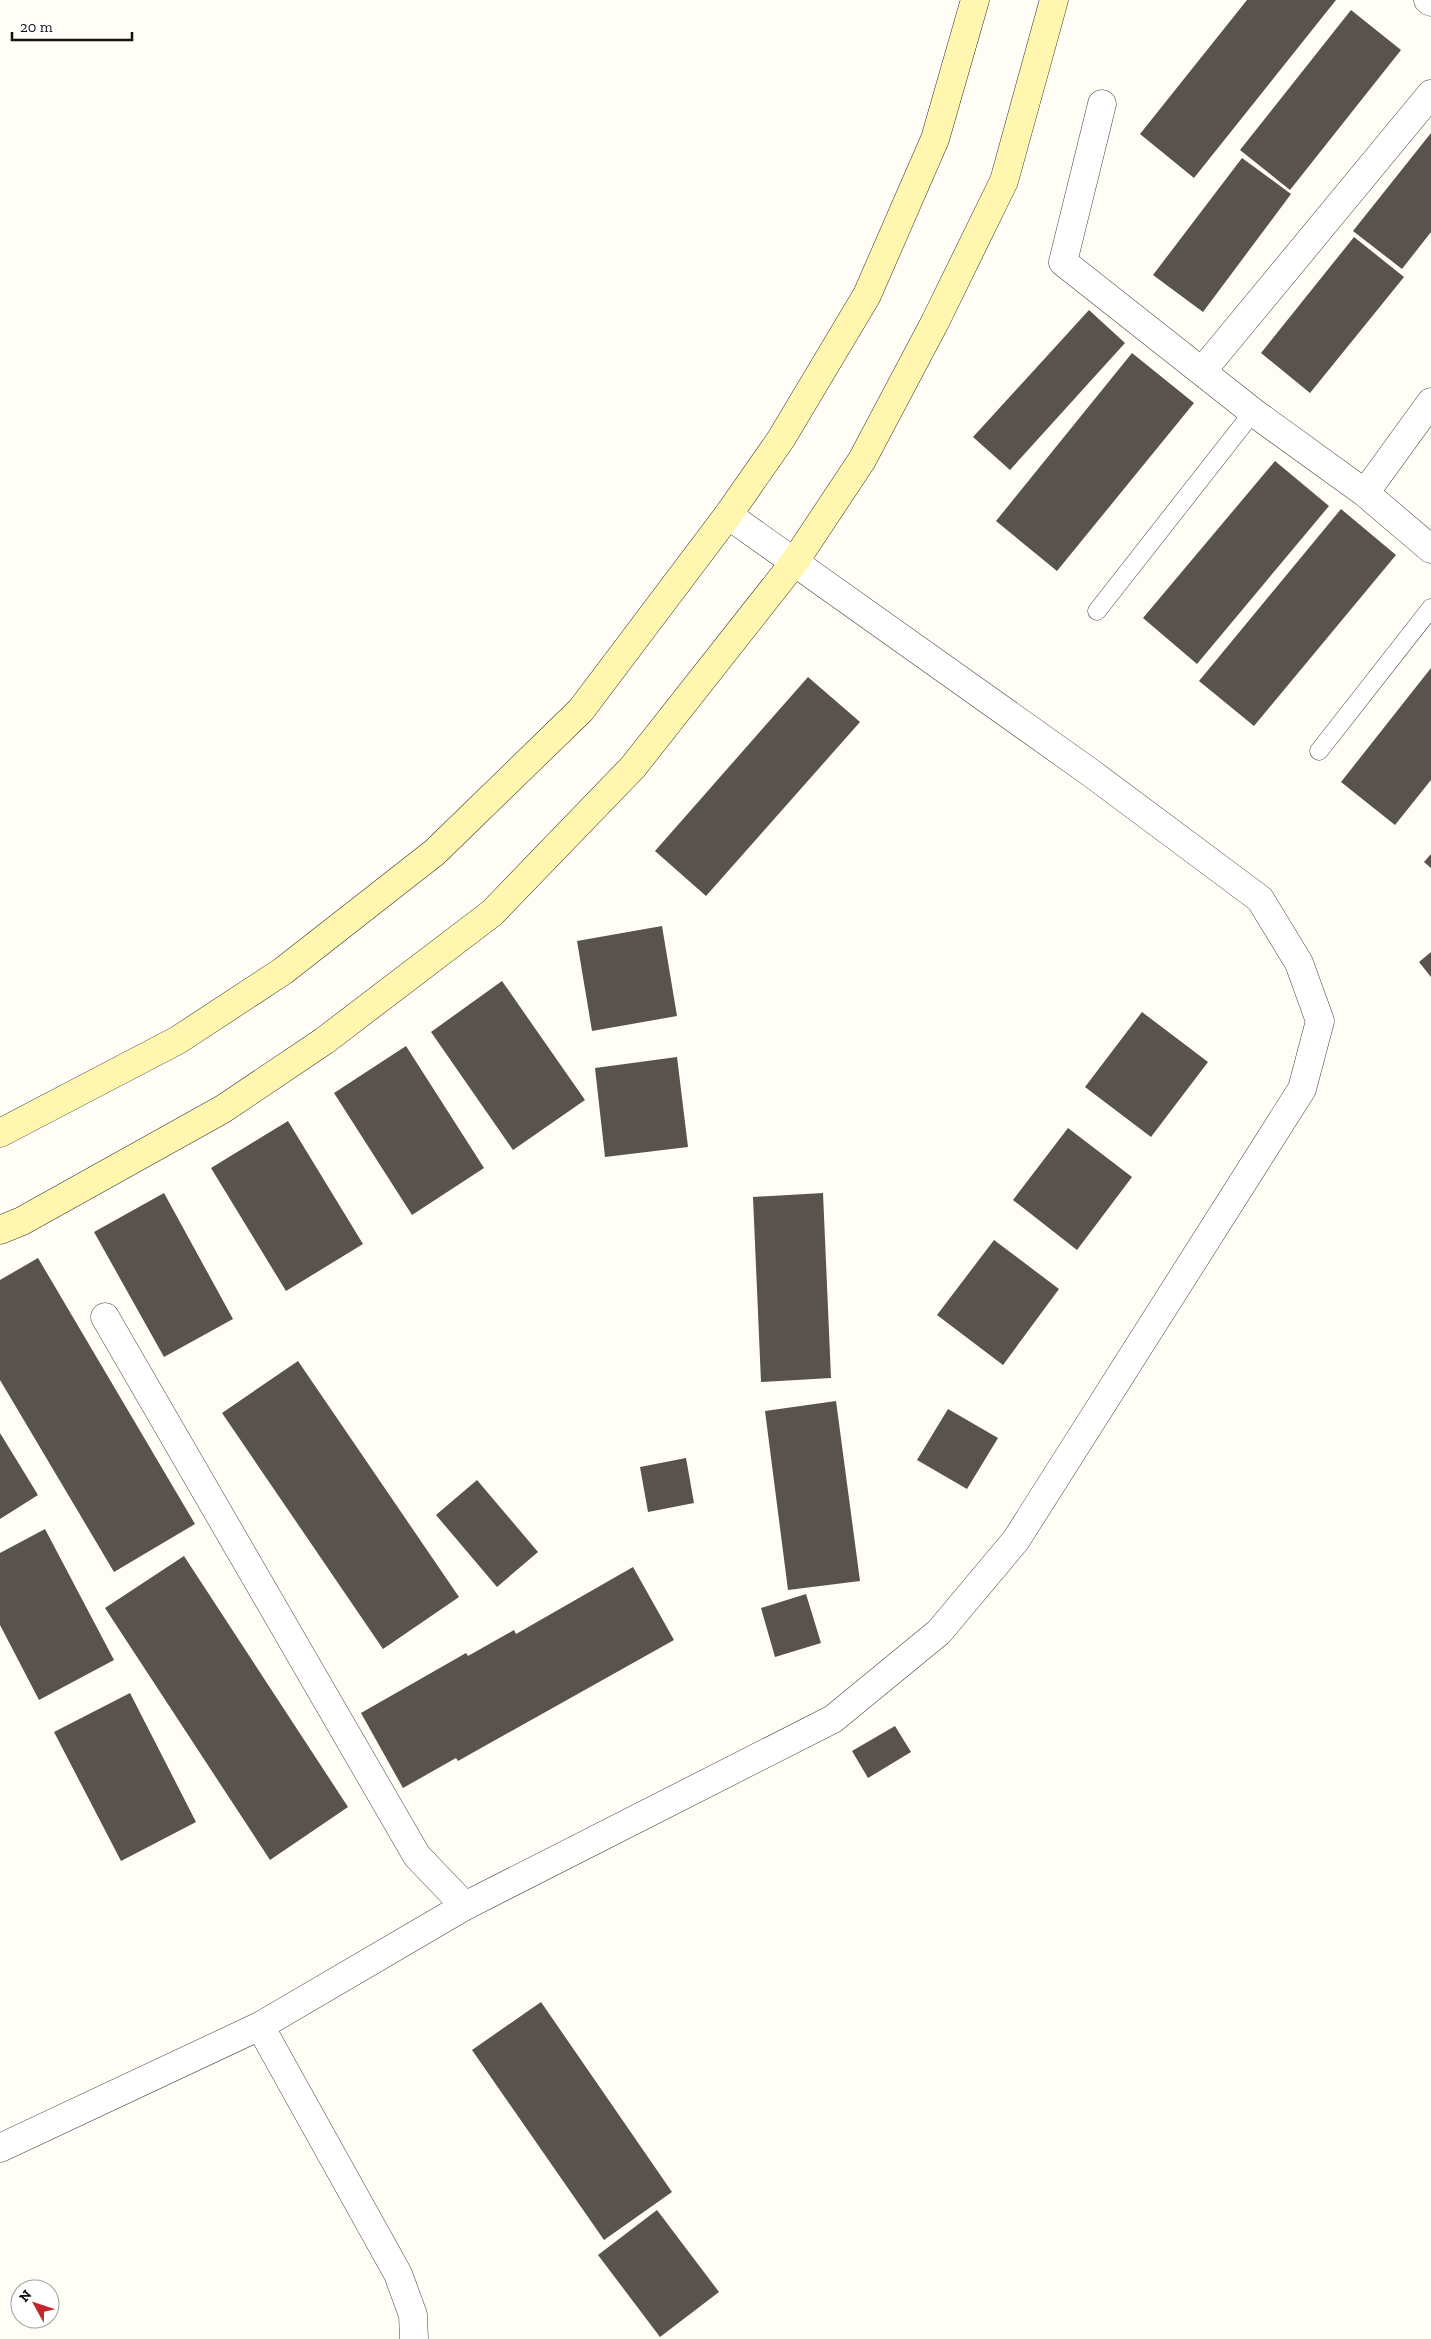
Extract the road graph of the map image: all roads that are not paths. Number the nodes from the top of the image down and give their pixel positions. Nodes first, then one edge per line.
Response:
1 (975, 0) edge
2 (1054, 0) edge
3 (1431, 94) edge
4 (1102, 104) dead end
5 (1203, 370) junction
6 (1431, 402) edge
7 (1254, 412) junction
8 (1365, 493) junction
9 (728, 516) junction
10 (1431, 549) edge
11 (793, 564) junction
12 (1431, 608) edge
13 (1097, 611) dead end
14 (1319, 751) dead end
15 (0, 1133) edge
16 (0, 1230) edge
17 (105, 1317) dead end
18 (465, 1906) junction
19 (260, 2026) junction
20 (0, 2148) edge
21 (414, 2339) edge

1 - 9 street
2 - 11 street
3 - 5 street
4 - 5 street
5 - 7 street
6 - 8 street
7 - 8 street
7 - 13 lane
8 - 10 street
9 - 11 street
9 - 15 street
11 - 16 street
11 - 18 street
12 - 14 lane
17 - 18 street
18 - 19 street
19 - 20 street
19 - 21 street

